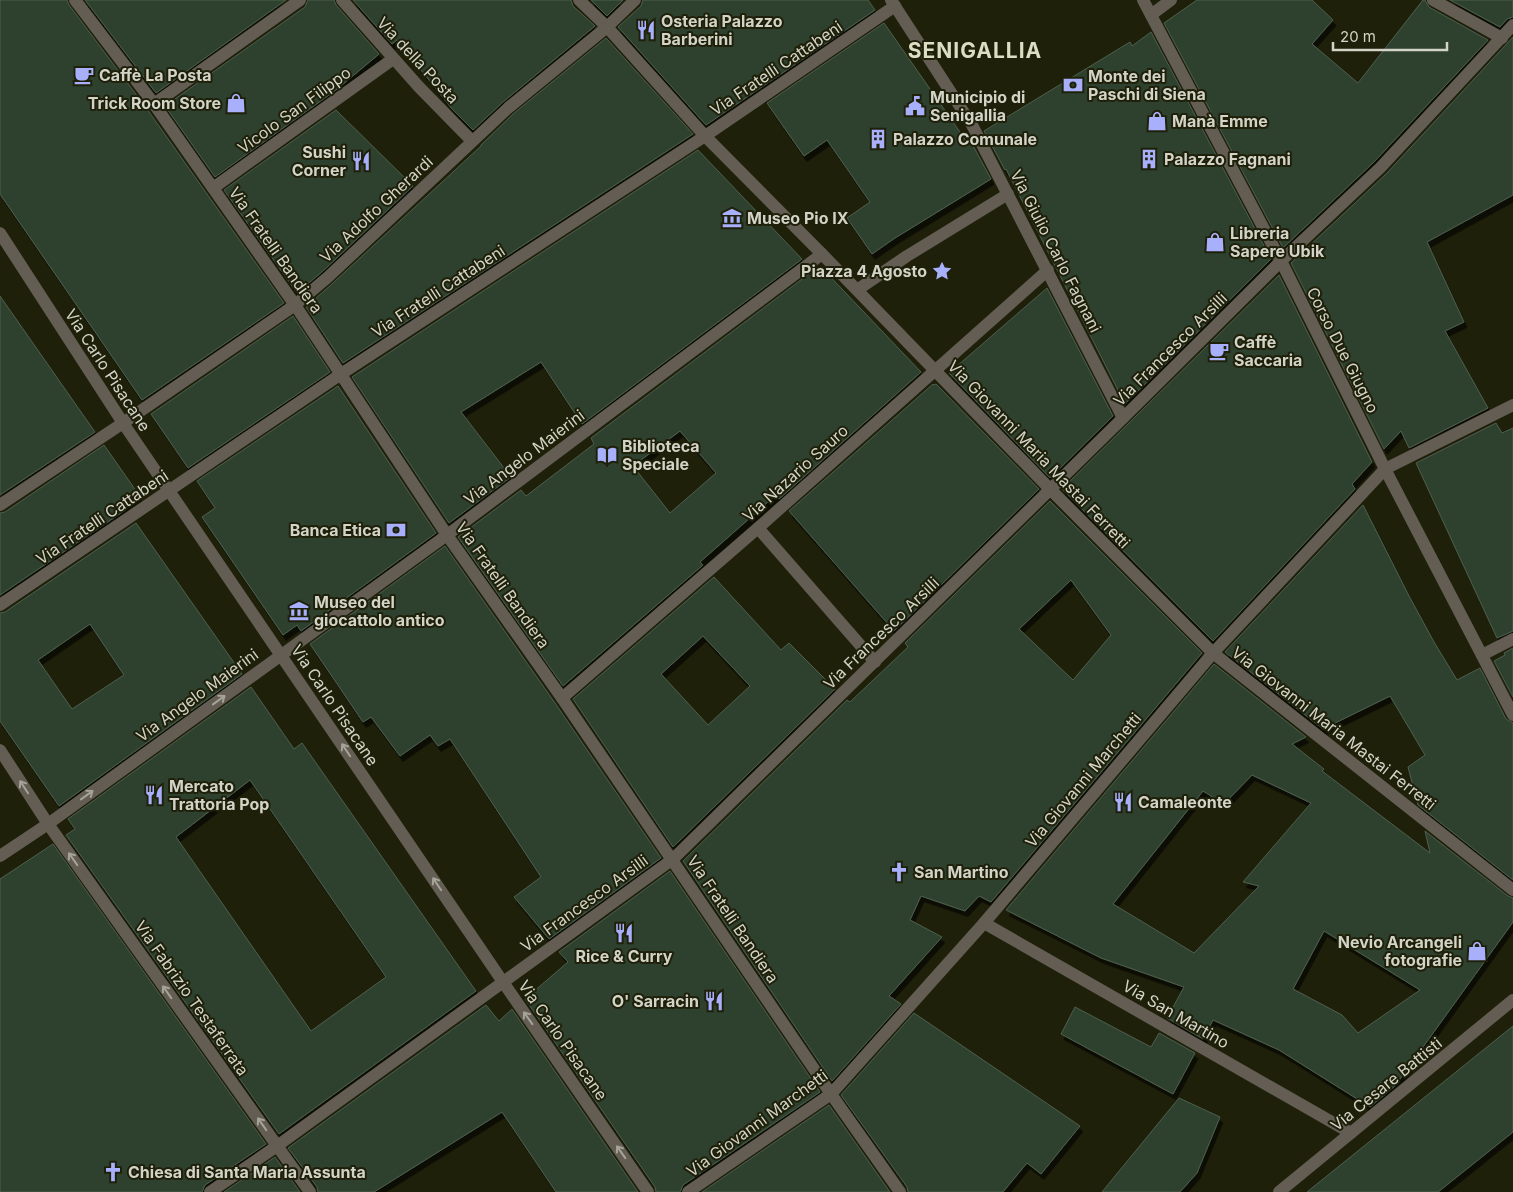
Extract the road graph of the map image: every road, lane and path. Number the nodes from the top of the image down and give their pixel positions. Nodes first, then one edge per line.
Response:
1 (75, 0) edge
2 (300, 0) edge
3 (342, 0) edge
4 (579, 0) edge
5 (635, 0) edge
6 (1143, 0) edge
7 (1171, 0) edge
8 (1433, 0) edge
9 (893, 3) edge
10 (1151, 15) junction
11 (1513, 25) edge
12 (607, 27) junction
13 (1502, 38) junction
14 (394, 59) junction
15 (154, 104) junction
16 (705, 136) junction
17 (472, 141) junction
18 (213, 188) junction
19 (1008, 194) junction
20 (0, 233) edge
21 (822, 254) junction
22 (1280, 261) junction
23 (1048, 270) junction
24 (857, 290) junction
25 (295, 305) junction
26 (935, 371) junction
27 (341, 374) junction
28 (1513, 405) edge
29 (1124, 418) junction
30 (123, 423) junction
31 (1385, 470) junction
32 (170, 490) junction
33 (1050, 490) junction
34 (0, 505) edge
35 (758, 528) junction
36 (447, 535) junction
37 (0, 606) edge
38 (1513, 639) edge
39 (1213, 653) junction
40 (281, 654) junction
41 (1482, 655) junction
42 (875, 662) junction
43 (562, 698) junction
44 (1513, 715) edge
45 (0, 750) edge
46 (48, 824) junction
47 (0, 856) edge
48 (672, 858) junction
49 (1513, 890) edge
50 (984, 923) junction
51 (503, 982) junction
52 (1513, 1000) edge
53 (831, 1094) junction
54 (1351, 1133) junction
55 (277, 1146) junction
56 (210, 1192) edge
57 (310, 1192) edge
58 (648, 1192) edge
59 (688, 1192) edge
60 (900, 1192) edge
61 (1279, 1192) edge

1 - 15 street, Via Fratelli Bandiera
2 - 15 street
3 - 14 street, Via della Posta
4 - 12 street, Via Giovanni Maria Mastai Ferretti
5 - 12 street, Via Adolfo Gherardi
6 - 10 street, Corso Due Giugno
7 - 10 street
8 - 13 street
9 - 16 street, Via Fratelli Cattabeni
9 - 19 street, Via Giulio Carlo Fagnani
10 - 22 street, Corso Due Giugno
11 - 13 street, Via Francesco Arsilli
12 - 16 street, Via Giovanni Maria Mastai Ferretti
12 - 17 street, Via Adolfo Gherardi
13 - 22 street, Via Francesco Arsilli
14 - 17 street, Via della Posta
14 - 18 street, Vicolo San Filippo
15 - 18 street, Via Fratelli Bandiera
16 - 21 street, Via Giovanni Maria Mastai Ferretti
16 - 27 street, Via Fratelli Cattabeni
17 - 25 street, Via Adolfo Gherardi
18 - 25 street, Via Fratelli Bandiera
19 - 23 street, Via Giulio Carlo Fagnani
19 - 24 street
20 - 30 street, Via Carlo Pisacane
21 - 24 street, Via Giovanni Maria Mastai Ferretti
21 - 36 street, Via Angelo Maierini
22 - 29 street, Via Francesco Arsilli
22 - 31 street, Corso Due Giugno
23 - 26 street, Via Nazario Sauro
23 - 29 street, Via Giulio Carlo Fagnani
24 - 26 street, Via Giovanni Maria Mastai Ferretti
25 - 27 street, Via Fratelli Bandiera
25 - 30 street, Via Adolfo Gherardi
26 - 33 street, Via Giovanni Maria Mastai Ferretti
26 - 35 street, Via Nazario Sauro
27 - 32 street, Via Fratelli Cattabeni
27 - 36 street, Via Fratelli Bandiera
28 - 31 street, Via Giovanni Marchetti
29 - 33 street, Via Francesco Arsilli
30 - 32 street, Via Carlo Pisacane
30 - 34 street, Via Adolfo Gherardi
31 - 39 street, Via Giovanni Marchetti
31 - 41 street, Corso Due Giugno
32 - 37 street, Via Fratelli Cattabeni
32 - 40 street, Via Carlo Pisacane
33 - 39 street, Via Giovanni Maria Mastai Ferretti
33 - 42 street, Via Francesco Arsilli
35 - 42 street
35 - 43 street, Via Nazario Sauro
36 - 40 street, Via Angelo Maierini
36 - 43 street, Via Fratelli Bandiera
38 - 41 street
39 - 49 street, Via Giovanni Maria Mastai Ferretti
39 - 50 street, Via Giovanni Marchetti
46 -> 40 street, Via Angelo Maierini
51 -> 40 street, Via Carlo Pisacane
41 - 44 street, Corso Due Giugno
42 - 48 street, Via Francesco Arsilli
43 - 48 street, Via Fratelli Bandiera
46 -> 45 street, Via Fabrizio Testaferrata
46 - 47 street, Via Angelo Maierini
55 -> 46 street, Via Fabrizio Testaferrata
48 - 51 street, Via Francesco Arsilli
48 - 53 street, Via Fratelli Bandiera
50 - 53 street, Via Giovanni Marchetti
50 - 54 street, Via San Martino
51 - 55 street, Via Francesco Arsilli
58 -> 51 street, Via Carlo Pisacane
52 - 54 street, Via Cesare Battisti
53 - 59 street, Via Giovanni Marchetti
53 - 60 street, Via Fratelli Bandiera
54 - 61 street, Via Cesare Battisti
55 - 56 street, Via Francesco Arsilli
55 - 57 street, Via Fabrizio Testaferrata

